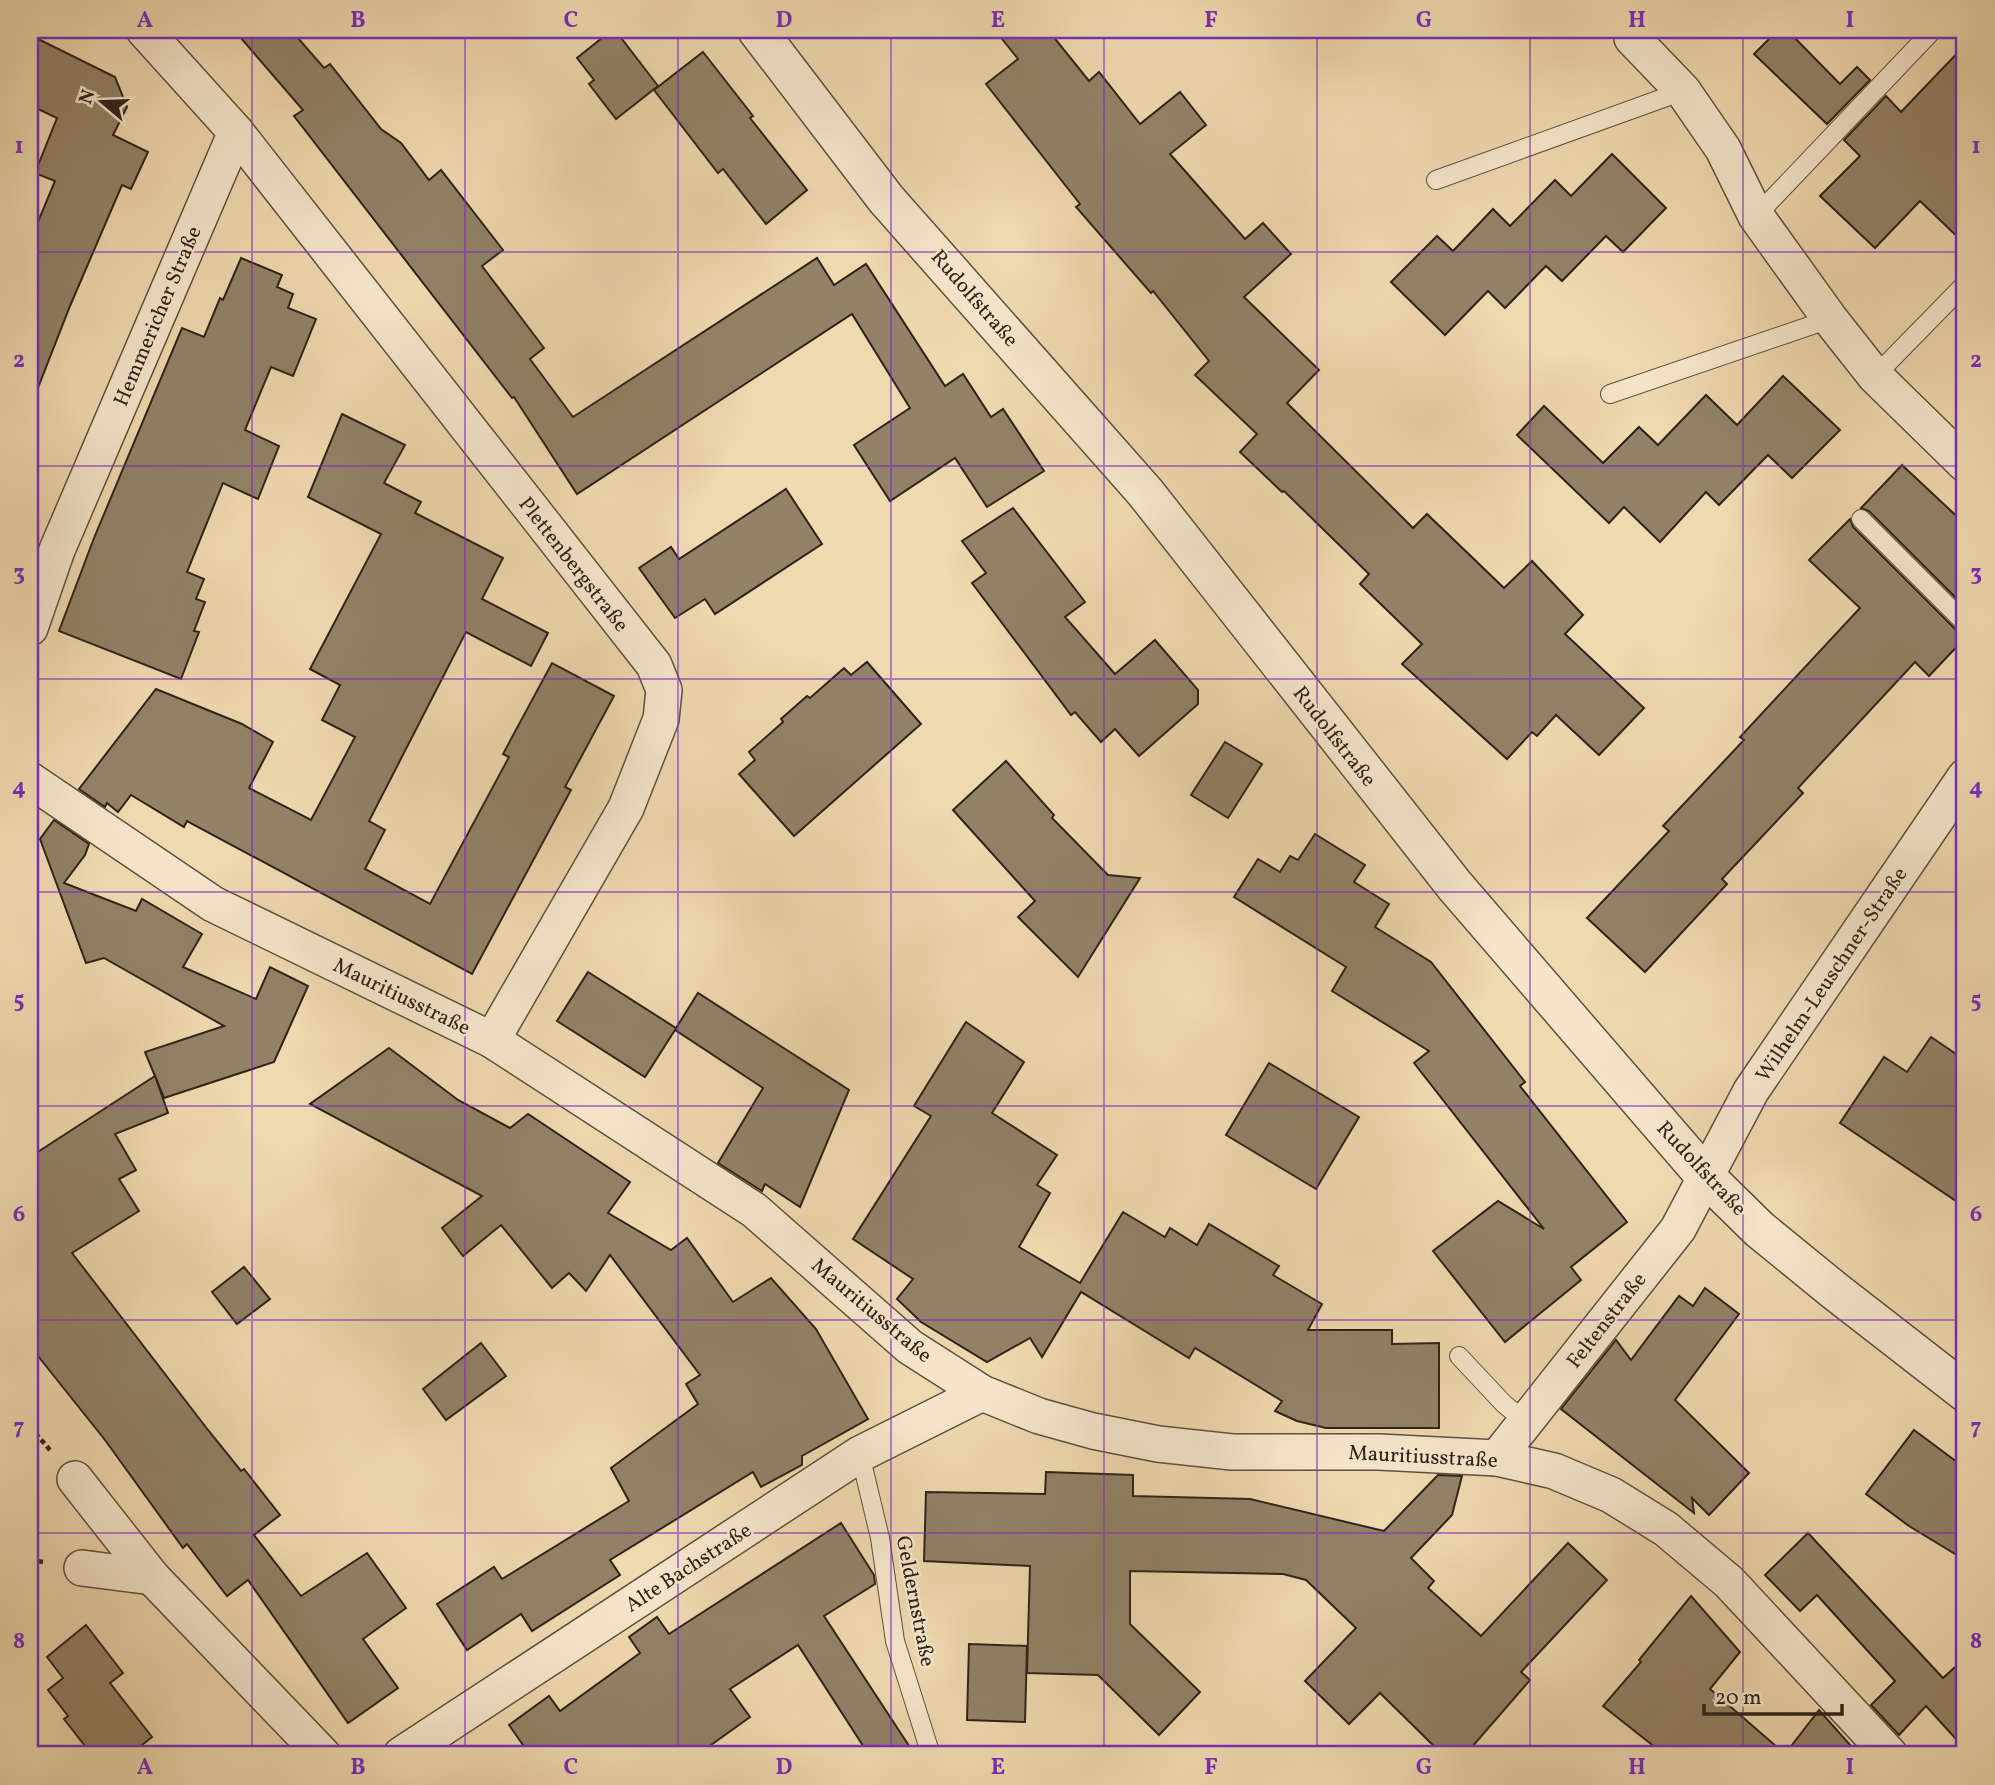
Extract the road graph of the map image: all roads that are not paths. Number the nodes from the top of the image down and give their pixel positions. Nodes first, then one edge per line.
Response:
1 (144, 30) edge
2 (757, 30) edge
3 (1933, 30) edge
4 (1633, 34) edge
5 (1683, 91) junction
6 (236, 132) junction
7 (1436, 180) dead end
8 (1756, 216) junction
9 (1965, 284) edge
10 (1830, 319) junction
11 (1875, 376) junction
12 (1610, 394) dead end
13 (1965, 464) edge
14 (1861, 519) dead end
15 (1965, 623) edge
16 (30, 628) edge
17 (1965, 778) edge
18 (30, 780) edge
19 (492, 1040) junction
20 (1705, 1176) junction
21 (1459, 1356) dead end
22 (1965, 1391) edge
23 (982, 1393) junction
24 (1526, 1422) junction
25 (860, 1454) junction
26 (1497, 1458) junction
27 (75, 1479) dead end
28 (82, 1568) dead end
29 (152, 1577) junction
30 (323, 1755) edge
31 (401, 1755) edge
32 (931, 1755) edge
33 (1890, 1755) edge

1 - 6 street
2 - 20 street, Rudolfstraße
3 - 8 lane
4 - 5 street
5 - 7 lane
5 - 8 street
6 - 16 street, Hemmericher Straße
6 - 19 street, Plettenbergstraße
8 - 10 street
9 - 11 lane
10 - 11 street
10 - 12 lane
11 - 13 street
14 - 15 lane
17 - 20 street, Wilhelm-Leuschner-Straße
18 - 19 street, Mauritiusstraße
19 - 23 street, Mauritiusstraße
20 - 22 street, Rudolfstraße
20 - 24 street, Feltenstraße
21 - 24 lane
23 - 25 street, Alte Bachstraße
23 - 26 street, Mauritiusstraße
24 - 26 street, Feltenstraße
25 - 31 street, Alte Bachstraße
25 - 32 lane, Geldernstraße
26 - 33 street, Mauritiusstraße
27 - 29 street
28 - 29 street
29 - 30 street

